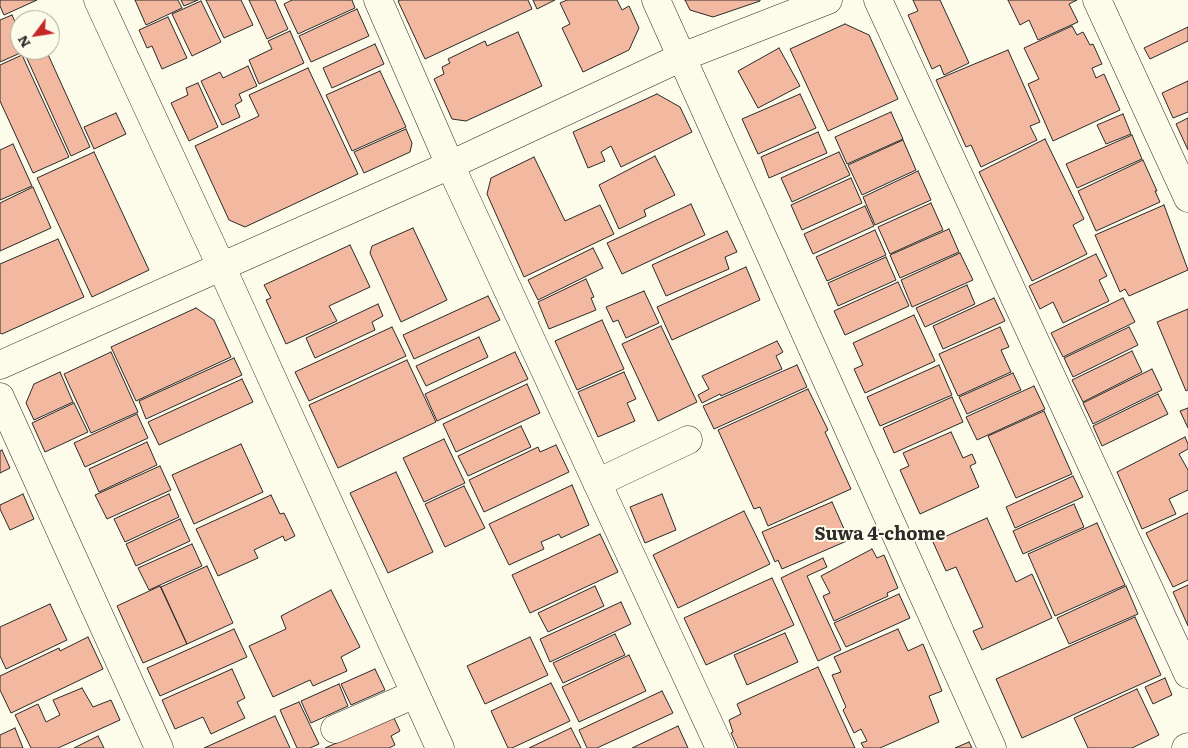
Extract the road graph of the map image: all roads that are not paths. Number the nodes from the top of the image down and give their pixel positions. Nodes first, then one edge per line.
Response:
1 (98, 0) edge
2 (378, 0) edge
3 (656, 0) edge
4 (828, 0) edge
5 (878, 0) edge
6 (1097, 0) edge
7 (682, 57) junction
8 (450, 165) junction
9 (1188, 198) edge
10 (221, 266) junction
11 (0, 365) edge
12 (0, 397) edge
13 (688, 440) dead end
14 (597, 483) junction
15 (1188, 674) edge
16 (415, 694) junction
17 (335, 729) dead end
18 (159, 748) edge
19 (440, 748) edge
20 (720, 748) edge
21 (992, 748) edge

1 - 10 street
2 - 8 street
3 - 7 street
4 - 7 street
5 - 15 street
6 - 9 street
7 - 8 street
7 - 21 street
8 - 10 street
8 - 14 street
10 - 11 street
10 - 16 street
12 - 18 street
13 - 14 street
14 - 20 street
16 - 17 street
16 - 19 street

